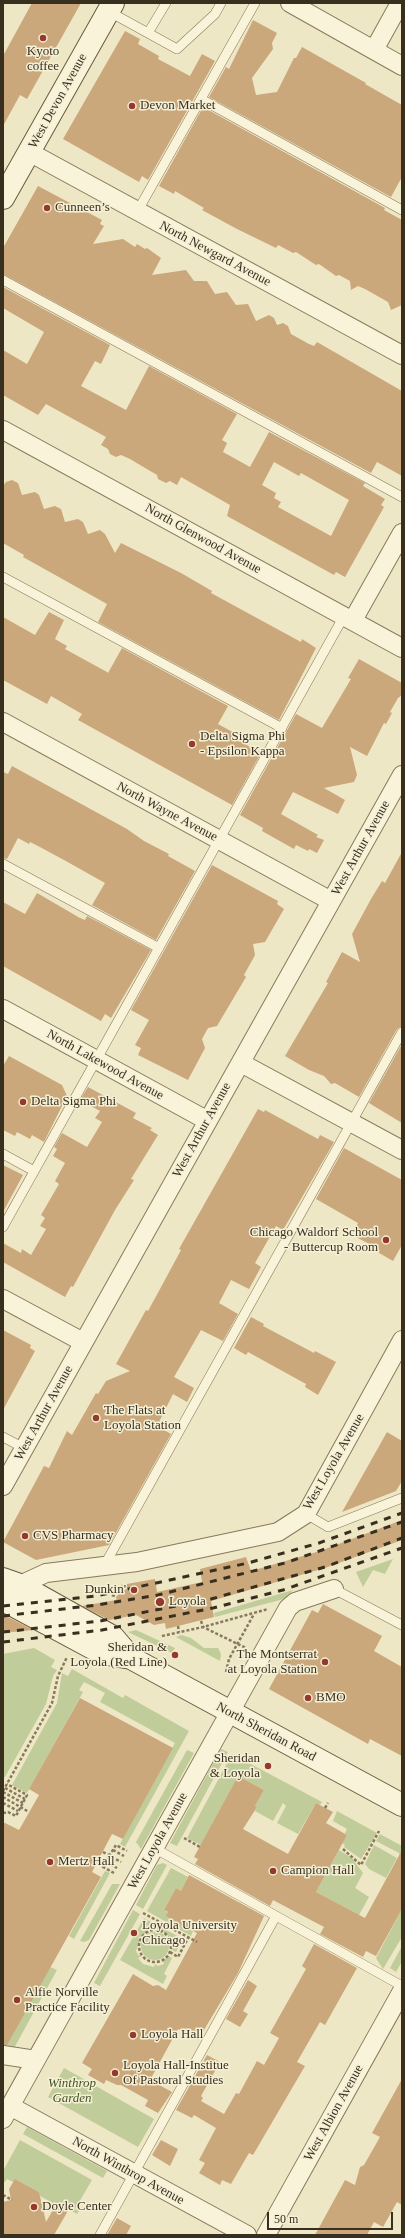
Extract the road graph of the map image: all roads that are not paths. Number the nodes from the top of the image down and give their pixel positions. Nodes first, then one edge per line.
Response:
1 (166, 3) edge
2 (221, 3) edge
3 (255, 3) edge
4 (290, 3) edge
5 (400, 3) edge
6 (110, 7) edge
7 (148, 33) junction
8 (374, 50) junction
9 (402, 66) edge
10 (200, 100) junction
11 (29, 152) junction
12 (3, 198) edge
13 (402, 210) edge
14 (137, 212) junction
15 (3, 280) edge
16 (402, 355) edge
17 (3, 430) edge
18 (402, 497) edge
19 (402, 533) edge
20 (3, 578) edge
21 (349, 618) junction
22 (402, 648) edge
23 (3, 722) edge
24 (282, 728) junction
25 (402, 776) edge
26 (219, 840) junction
27 (3, 864) edge
28 (331, 901) junction
29 (159, 948) junction
30 (3, 1009) edge
31 (402, 1032) edge
32 (96, 1060) junction
33 (240, 1063) junction
34 (208, 1121) junction
35 (352, 1123) junction
36 (402, 1150) edge
37 (3, 1154) edge
38 (34, 1171) junction
39 (3, 1227) edge
40 (3, 1299) edge
41 (402, 1340) edge
42 (83, 1342) junction
43 (3, 1437) edge
44 (24, 1448) junction
45 (3, 1486) edge
46 (402, 1498) edge
47 (306, 1514) junction
48 (104, 1566) junction
49 (12, 1582) edge
50 (334, 1589) joint
51 (3, 1600) edge
52 (402, 1625) edge
53 (131, 1658) junction
54 (230, 1713) junction
55 (402, 1805) edge
56 (154, 1848) junction
57 (276, 1916) junction
58 (402, 1986) edge
59 (402, 1991) edge
60 (3, 2055) edge
61 (36, 2060) junction
62 (6, 2112) edge
63 (134, 2174) junction
64 (100, 2235) edge
65 (247, 2235) edge
66 (266, 2235) edge

1 - 7 lane
2 - 7 lane
3 - 10 lane
4 - 8 street
5 - 8 street
6 - 7 lane
6 - 11 main road, West Devon Avenue
8 - 9 street
10 - 13 lane
10 - 14 lane
11 - 12 main road, West Devon Avenue
11 - 14 street, North Newgard Avenue
14 - 16 street, North Newgard Avenue
15 - 18 lane
17 - 21 street, North Glenwood Avenue
19 - 21 street
20 - 24 lane
21 - 22 street, North Glenwood Avenue
21 - 24 lane
23 - 26 street, North Wayne Avenue
24 - 26 lane
25 - 28 street, West Arthur Avenue
26 - 28 street, North Wayne Avenue
26 - 29 lane
27 - 29 lane
28 - 33 street, West Arthur Avenue
29 - 32 lane
30 - 32 street, North Lakewood Avenue
31 - 35 lane
32 - 34 street, North Lakewood Avenue
32 - 38 lane
33 - 34 street, West Arthur Avenue
33 - 35 street
34 - 42 street, West Arthur Avenue
35 - 36 street
35 - 48 lane
37 - 38 lane
38 - 39 lane
40 - 42 street
41 - 47 street, West Loyola Avenue
42 - 44 street, West Arthur Avenue
43 - 44 lane
44 - 45 street, West Arthur Avenue
46 - 47 lane
47 - 48 street, West Loyola Avenue
48 - 49 street, West Loyola Avenue
49 - 53 main road, North Sheridan Road
50 - 52 lane
50 - 54 street, West Loyola Avenue
51 - 53 main road, North Sheridan Road
53 - 54 main road, North Sheridan Road
54 - 55 main road, North Sheridan Road
54 - 56 street, West Loyola Avenue
56 - 57 lane
56 - 61 street, West Loyola Avenue
57 - 58 lane
57 - 63 lane
59 - 66 street, West Albion Avenue
60 - 61 street
61 - 62 street, West Loyola Avenue
62 - 63 street, North Winthrop Avenue
63 - 64 lane
63 - 65 street, North Winthrop Avenue

